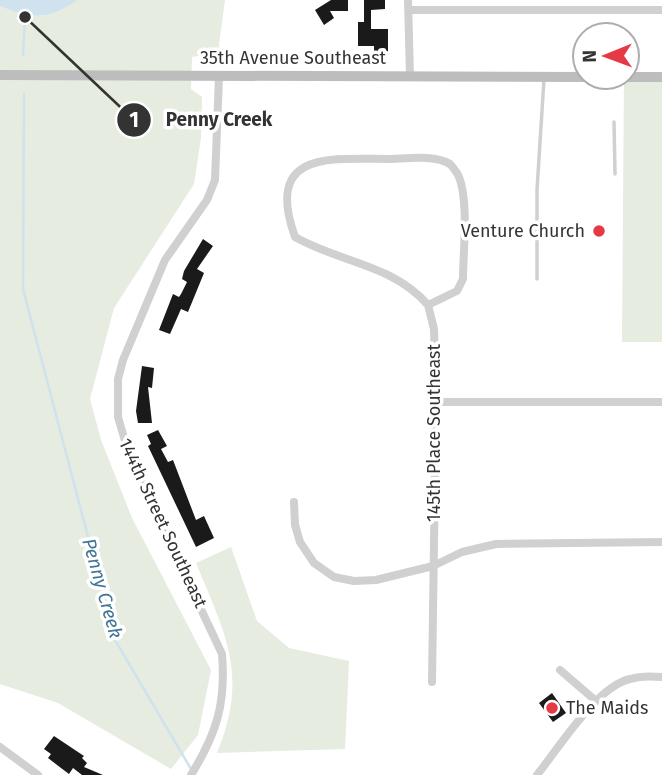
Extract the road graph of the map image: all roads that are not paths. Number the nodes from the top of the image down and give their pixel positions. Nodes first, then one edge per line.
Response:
1 (408, 0) edge
2 (619, 5) edge
3 (409, 10) junction
4 (662, 10) edge
5 (0, 75) edge
6 (219, 76) junction
7 (410, 76) junction
8 (544, 76) junction
9 (571, 77) edge
10 (641, 77) edge
11 (662, 77) edge
12 (614, 122) dead end
13 (615, 174) dead end
14 (537, 279) dead end
15 (428, 305) junction
16 (662, 401) edge
17 (436, 402) junction
18 (294, 502) dead end
19 (662, 542) edge
20 (433, 566) junction
21 (560, 670) dead end
22 (662, 677) edge
23 (432, 682) dead end
24 (596, 701) junction
25 (0, 747) edge
26 (38, 775) edge
27 (191, 775) edge
28 (537, 775) edge

1 - 3 street
2 - 3 street
2 - 4 street
3 - 7 street
5 - 6 street, 35th Avenue Southeast
6 - 7 street, 35th Avenue Southeast
6 - 27 street, 144th Street Southeast
7 - 8 street, 35th Avenue Southeast
8 - 9 street, 35th Avenue Southeast
8 - 14 lane
10 - 11 street
12 - 13 lane
15 - 15 street
15 - 17 street, 145th Place Southeast
16 - 17 street
17 - 20 street, 145th Place Southeast
18 - 20 street
19 - 20 street
20 - 23 street, 145th Place Southeast
21 - 24 street
22 - 24 street
24 - 28 street
25 - 26 street

